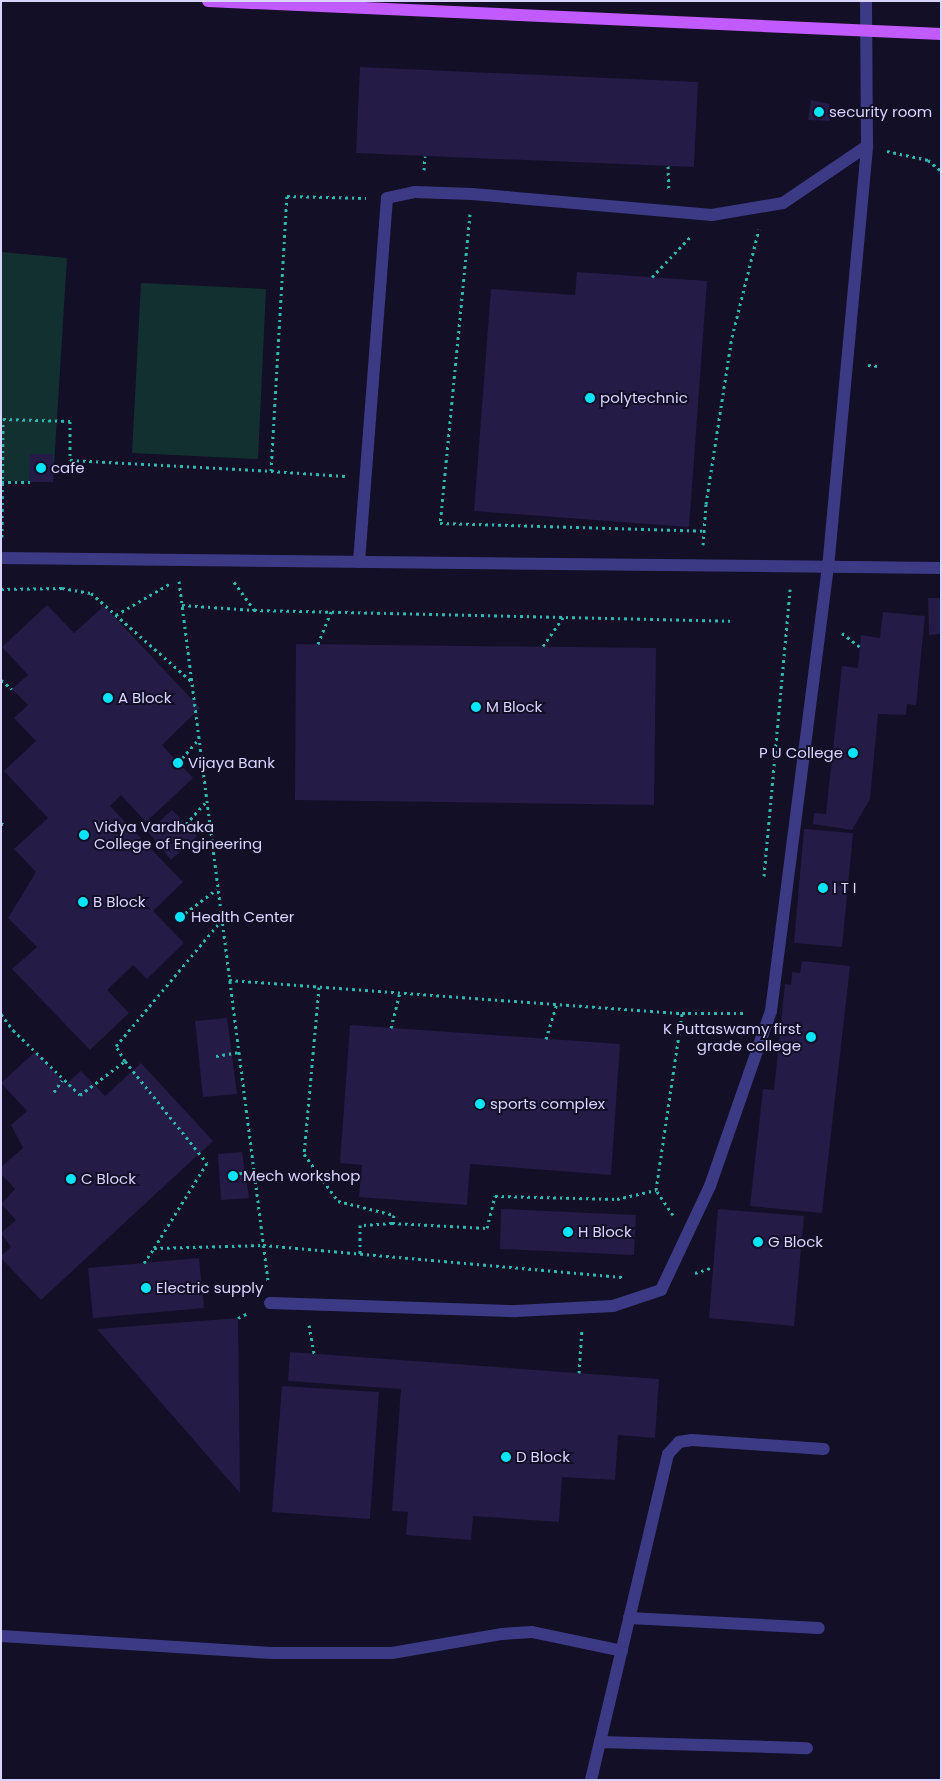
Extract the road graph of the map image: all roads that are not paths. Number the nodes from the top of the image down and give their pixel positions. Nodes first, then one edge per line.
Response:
1 (208, 1) edge
2 (866, 1) edge
3 (866, 30) junction
4 (941, 34) edge
5 (867, 146) junction
6 (2, 558) edge
7 (359, 562) junction
8 (828, 568) junction
9 (941, 568) edge
10 (270, 1303) road end
11 (824, 1449) dead end
12 (629, 1618) junction
13 (819, 1628) dead end
14 (1, 1636) edge
15 (622, 1651) junction
16 (600, 1742) junction
17 (807, 1748) dead end
18 (591, 1780) edge

1 - 3 main road
2 - 3 street
3 - 4 main road
3 - 5 street
5 - 7 street
5 - 8 street
6 - 7 street
7 - 8 street
8 - 9 street
8 - 10 street
11 - 12 street
12 - 13 street
12 - 15 street
14 - 15 street
15 - 16 street
16 - 17 street
16 - 18 street

